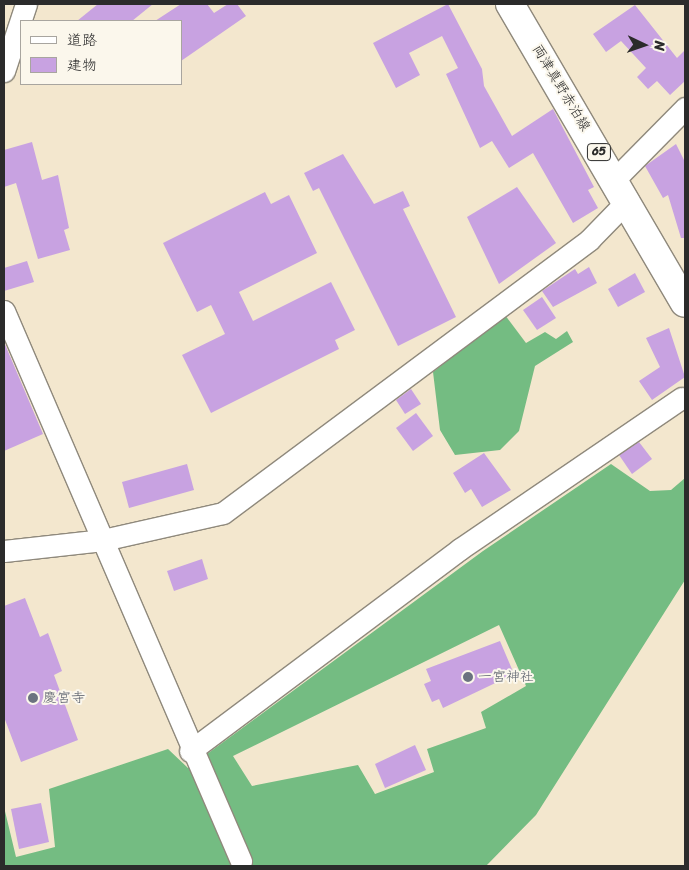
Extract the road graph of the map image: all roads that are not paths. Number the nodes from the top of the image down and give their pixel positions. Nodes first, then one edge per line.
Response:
1 (510, 4) edge
2 (17, 11) edge
3 (4, 71) edge
4 (685, 108) edge
5 (621, 189) junction
6 (685, 303) edge
7 (4, 311) edge
8 (681, 398) dead end
9 (103, 540) junction
10 (4, 551) edge
11 (190, 751) junction
12 (241, 861) dead end

1 - 5 main road, 両津真野赤泊線 / 65
2 - 3 street
4 - 5 street
5 - 6 main road, 両津真野赤泊線 / 65
5 - 9 street
7 - 9 street
8 - 11 street
9 - 10 street
9 - 11 street
11 - 12 street

